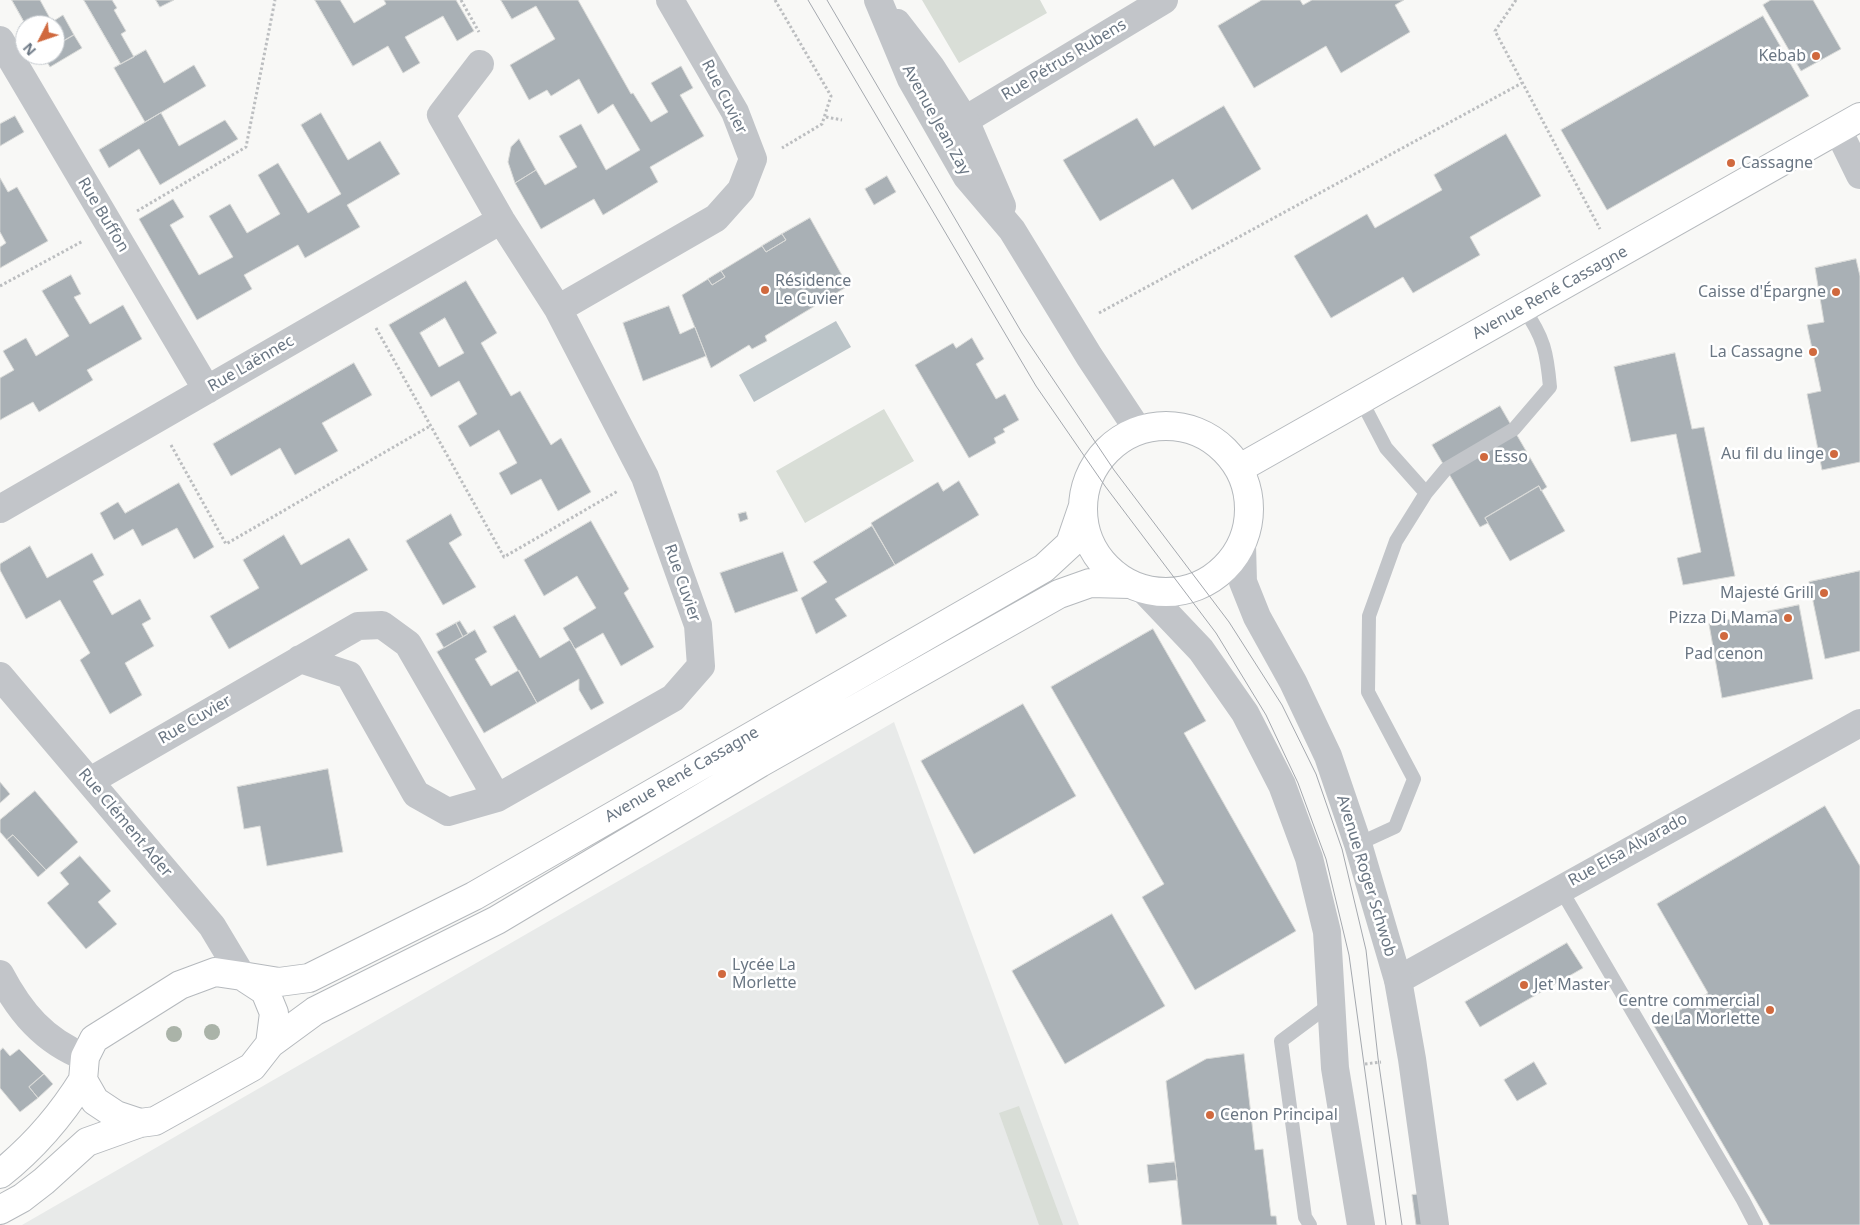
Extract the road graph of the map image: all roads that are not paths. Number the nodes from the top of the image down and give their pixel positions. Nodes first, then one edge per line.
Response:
1 (670, 0) edge
2 (878, 0) edge
3 (1164, 0) edge
4 (0, 40) edge
5 (482, 52) road end
6 (965, 120) junction
7 (1849, 123) edge
8 (1860, 174) edge
9 (501, 220) junction
10 (1012, 230) junction
11 (1523, 308) junction
12 (558, 309) junction
13 (207, 390) junction
14 (1361, 400) junction
15 (1138, 430) junction
16 (1240, 468) junction
17 (1426, 493) junction
18 (1083, 506) junction
19 (0, 509) edge
20 (1242, 545) junction
21 (1137, 587) junction
22 (300, 659) junction
23 (0, 676) edge
24 (1860, 723) edge
25 (90, 781) junction
26 (497, 798) junction
27 (1358, 844) junction
28 (1560, 888) junction
29 (0, 974) edge
30 (242, 976) junction
31 (1398, 980) junction
32 (8, 1001) edge
33 (1333, 1003) junction
34 (270, 1044) junction
35 (84, 1069) junction
36 (140, 1123) junction
37 (0, 1174) edge
38 (0, 1210) edge
39 (1310, 1225) edge
40 (1361, 1225) edge
41 (1435, 1225) edge
42 (1756, 1225) edge

1 - 12 street, Rue Cuvier
2 - 6 street, Avenue Jean Zay
2 - 10 street, Avenue Jean Zay
3 - 6 street, Rue Pétrus Rubens
4 - 13 street, Rue Buffon
5 - 9 street, Rue Cuvier
6 - 10 street, Avenue Jean Zay
7 - 8 street
7 - 11 main road, Avenue René Cassagne
9 - 12 street, Rue Cuvier
9 - 13 street, Rue Laënnec
10 - 15 street, Avenue Jean Zay
11 - 14 main road, Avenue René Cassagne
11 - 17 lane
12 - 26 street, Rue Cuvier
13 - 19 street, Rue Laënnec
14 - 16 main road, Avenue René Cassagne
14 - 17 lane
15 - 16 main road
15 - 18 main road
16 - 20 main road
17 - 27 lane
18 - 21 main road
18 - 30 main road, Avenue René Cassagne
20 - 21 main road
20 - 27 street, Avenue Roger Schwob
21 - 33 street
21 - 34 main road, Avenue René Cassagne
22 - 25 street, Rue Cuvier
22 - 26 street, Rue Cuvier
22 - 26 street, Rue Cuvier
23 - 25 street, Rue Clément Ader
24 - 28 street, Rue Elsa Alvarado
25 - 30 street, Rue Clément Ader
27 - 31 street, Avenue Roger Schwob
28 - 31 street, Rue Elsa Alvarado
28 - 42 lane
29 - 32 street
30 - 34 main road, Avenue René Cassagne
30 - 35 main road, Avenue René Cassagne
31 - 41 street, Avenue Roger Schwob
32 - 35 street
33 - 39 lane
33 - 40 street
34 - 36 main road, Avenue René Cassagne
35 - 36 main road
35 - 37 main road, Avenue René Cassagne
36 - 38 main road, Avenue René Cassagne

